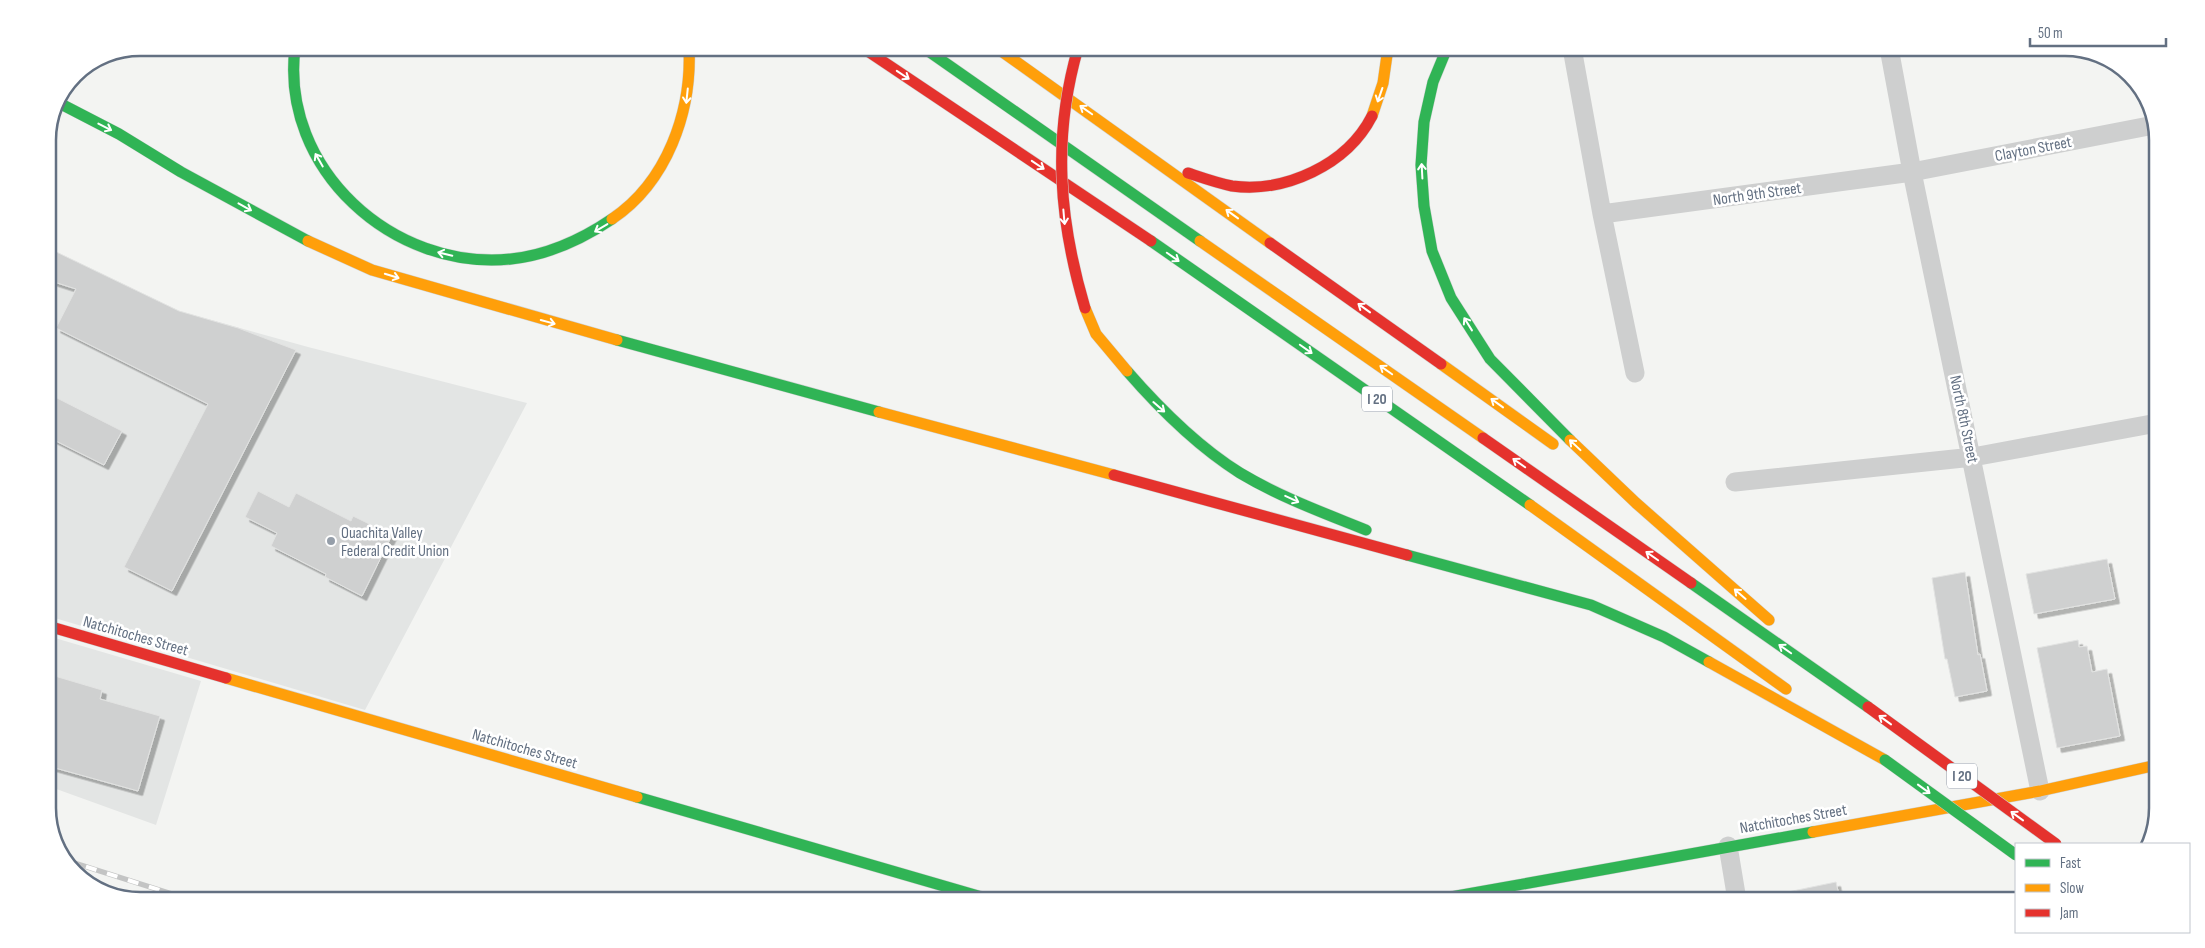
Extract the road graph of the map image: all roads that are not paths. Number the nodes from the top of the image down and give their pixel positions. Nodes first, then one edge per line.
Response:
1 (294, 56) edge
2 (689, 56) edge
3 (875, 56) edge
4 (935, 56) edge
5 (1009, 56) edge
6 (1075, 56) edge
7 (1388, 56) edge
8 (1444, 56) edge
9 (1573, 56) edge
10 (1890, 56) edge
11 (64, 106) edge
12 (1107, 124) junction
13 (2147, 126) edge
14 (1912, 172) junction
15 (1602, 214) junction
16 (1636, 373) dead end
17 (2149, 424) edge
18 (1973, 457) junction
19 (1735, 482) dead end
20 (1636, 503) junction
21 (1592, 606) junction
22 (56, 628) edge
23 (1868, 708) junction
24 (1885, 760) junction
25 (2149, 767) edge
26 (2040, 791) junction
27 (2055, 843) edge
28 (1728, 846) junction
29 (2015, 854) edge
30 (964, 892) edge
31 (1478, 892) edge
32 (1736, 892) edge

2 -> 1 main road
3 -> 24 main road, I 20
23 -> 4 main road, I 20
12 -> 5 main road
6 -> 21 main road, bridge
7 -> 12 main road
20 -> 8 main road
9 - 15 street
10 - 14 street, North 8th Street
11 -> 21 main road
20 -> 12 main road
13 - 14 street, Clayton Street
14 - 15 street, North 9th Street
14 - 18 street, North 8th Street
15 - 16 street
17 - 18 street
18 - 19 street
18 - 26 street, North 8th Street
23 -> 20 main road
21 - 24 main road
22 - 30 main road, Natchitoches Street
27 -> 23 main road, I 20, bridge
24 -> 29 main road, I 20, bridge
25 - 26 main road, Natchitoches Street
26 - 28 main road, Natchitoches Street
28 - 31 main road, Natchitoches Street
28 - 32 street

